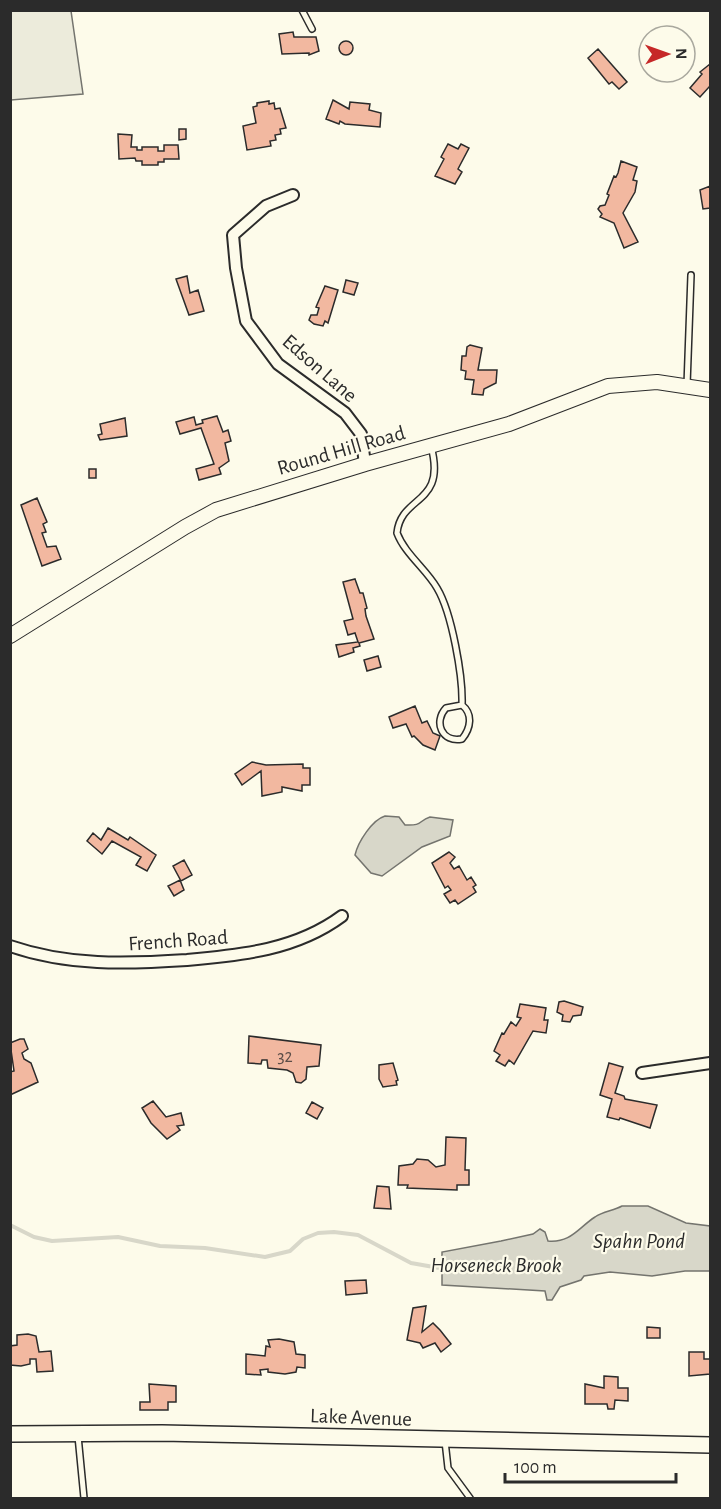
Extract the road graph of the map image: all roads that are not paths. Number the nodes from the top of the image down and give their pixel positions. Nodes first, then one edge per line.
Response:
1 (302, 10) edge
2 (312, 29) dead end
3 (293, 195) dead end
4 (691, 275) dead end
5 (687, 387) junction
6 (711, 390) edge
7 (431, 446) junction
8 (365, 465) junction
9 (10, 636) edge
10 (462, 705) junction
11 (342, 916) dead end
12 (10, 946) edge
13 (711, 1063) edge
14 (642, 1073) dead end
15 (78, 1431) junction
16 (10, 1434) edge
17 (445, 1441) junction
18 (711, 1445) edge
19 (84, 1498) edge
20 (470, 1498) edge

1 - 2 lane
3 - 8 street, Edson Lane
4 - 5 lane
5 - 6 street, Round Hill Road
5 - 7 street, Round Hill Road
7 - 8 street, Round Hill Road
7 - 10 lane
8 - 9 street, Round Hill Road
10 - 10 lane
11 - 12 street, French Road
13 - 14 street
15 - 16 main road, Lake Avenue
15 - 17 main road, Lake Avenue
15 - 19 lane
17 - 18 main road, Lake Avenue
17 - 20 lane

